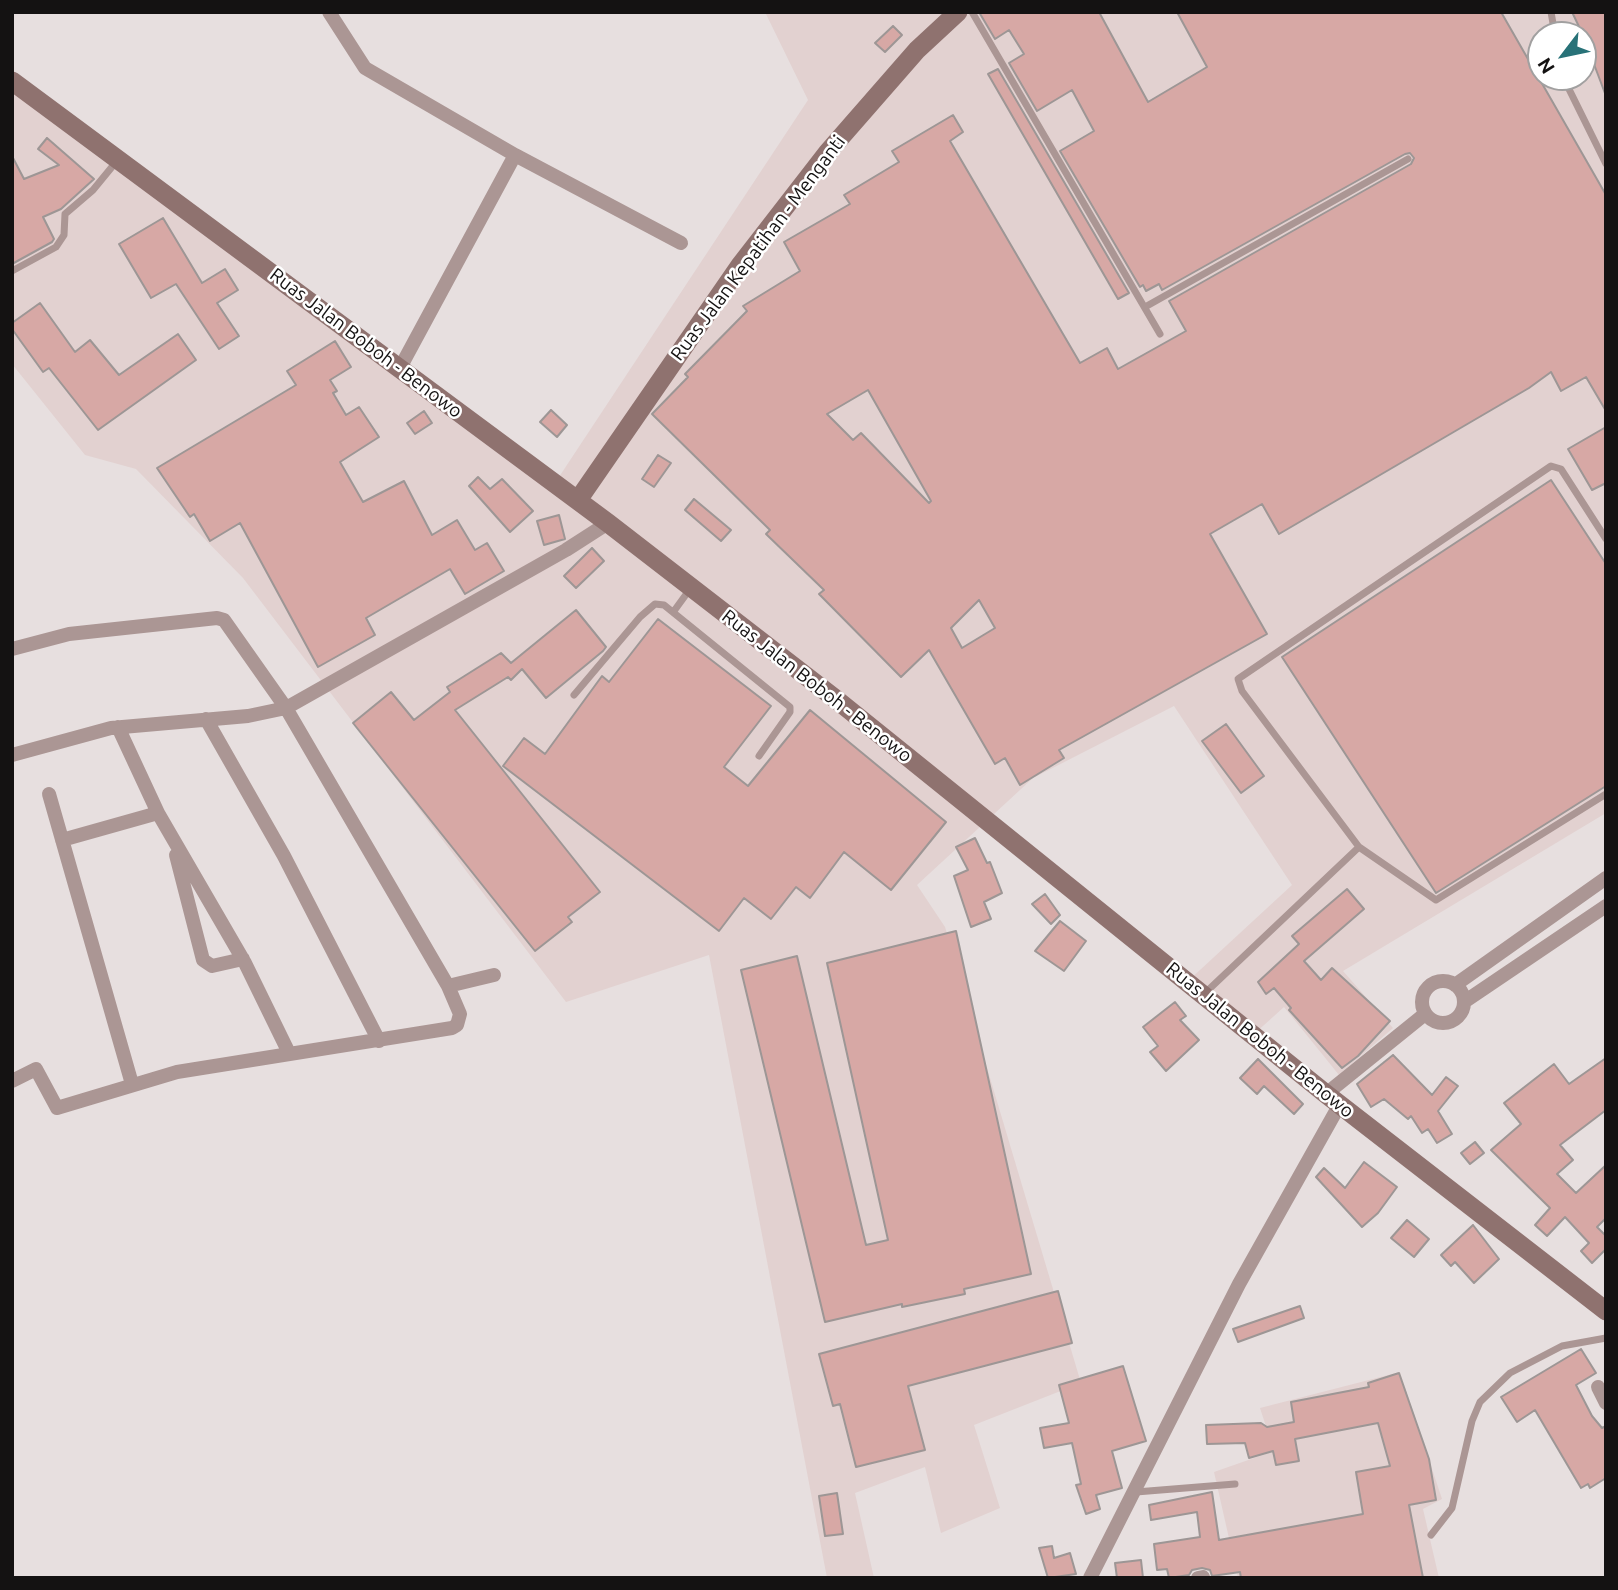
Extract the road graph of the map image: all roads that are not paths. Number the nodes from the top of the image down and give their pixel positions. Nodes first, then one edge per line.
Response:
1 (329, 12) edge
2 (958, 12) edge
3 (972, 12) edge
4 (12, 81) edge
5 (1570, 91) edge
6 (514, 155) junction
7 (118, 158) junction
8 (1408, 159) dead end
9 (1606, 164) edge
10 (681, 243) dead end
11 (12, 271) edge
12 (1144, 307) junction
13 (1160, 334) dead end
14 (400, 368) junction
15 (578, 499) junction
16 (608, 523) junction
17 (1606, 539) edge
18 (692, 587) junction
19 (674, 611) junction
20 (12, 649) edge
21 (574, 695) dead end
22 (286, 708) junction
23 (206, 719) junction
24 (118, 727) junction
25 (12, 755) edge
26 (759, 756) dead end
27 (48, 794) dead end
28 (1606, 794) edge
29 (158, 813) junction
30 (62, 840) junction
31 (172, 840) junction
32 (1359, 848) junction
33 (1606, 878) edge
34 (1606, 906) edge
35 (243, 959) junction
36 (494, 975) dead end
37 (1455, 985) junction
38 (448, 986) junction
39 (1203, 995) junction
40 (1465, 1002) junction
41 (1425, 1014) junction
42 (379, 1041) junction
43 (289, 1053) junction
44 (12, 1081) edge
45 (132, 1084) junction
46 (1333, 1099) junction
47 (1606, 1311) edge
48 (1606, 1338) edge
49 (1598, 1387) dead end
50 (1606, 1403) edge
51 (1235, 1483) dead end
52 (1136, 1492) junction
53 (1431, 1535) dead end
54 (1090, 1578) edge

1 - 6 street
2 - 15 main road, Ruas Jalan Kepatihan - Menganti
3 - 12 lane
4 - 7 main road, Ruas Jalan Boboh - Benowo
5 - 9 lane
6 - 10 street
6 - 14 street
7 - 11 lane
7 - 14 main road, Ruas Jalan Boboh - Benowo
8 - 12 lane
12 - 13 lane
14 - 15 main road, Ruas Jalan Boboh - Benowo
15 - 16 main road, Ruas Jalan Boboh - Benowo
16 - 18 main road, Ruas Jalan Boboh - Benowo
16 - 22 street
17 - 32 lane
18 - 19 lane
18 - 39 main road, Ruas Jalan Boboh - Benowo
19 - 21 lane
19 - 26 lane
20 - 22 street
22 - 23 street
22 - 38 street
23 - 24 street
23 - 42 street
24 - 25 street
24 - 29 street
27 - 30 street
28 - 32 lane
29 - 30 street
29 - 31 street
30 - 45 street
31 - 35 street
31 - 35 street
32 - 39 lane
33 - 37 street
34 - 40 street
35 - 43 street
36 - 38 street
37 - 40 street
37 - 41 street
38 - 42 street
39 - 46 main road, Ruas Jalan Boboh - Benowo
40 - 41 street
41 - 46 street
42 - 43 street
43 - 45 street
44 - 45 street
46 - 47 main road, Ruas Jalan Boboh - Benowo
46 - 52 street
48 - 53 lane
49 - 50 street
51 - 52 lane
52 - 54 street

